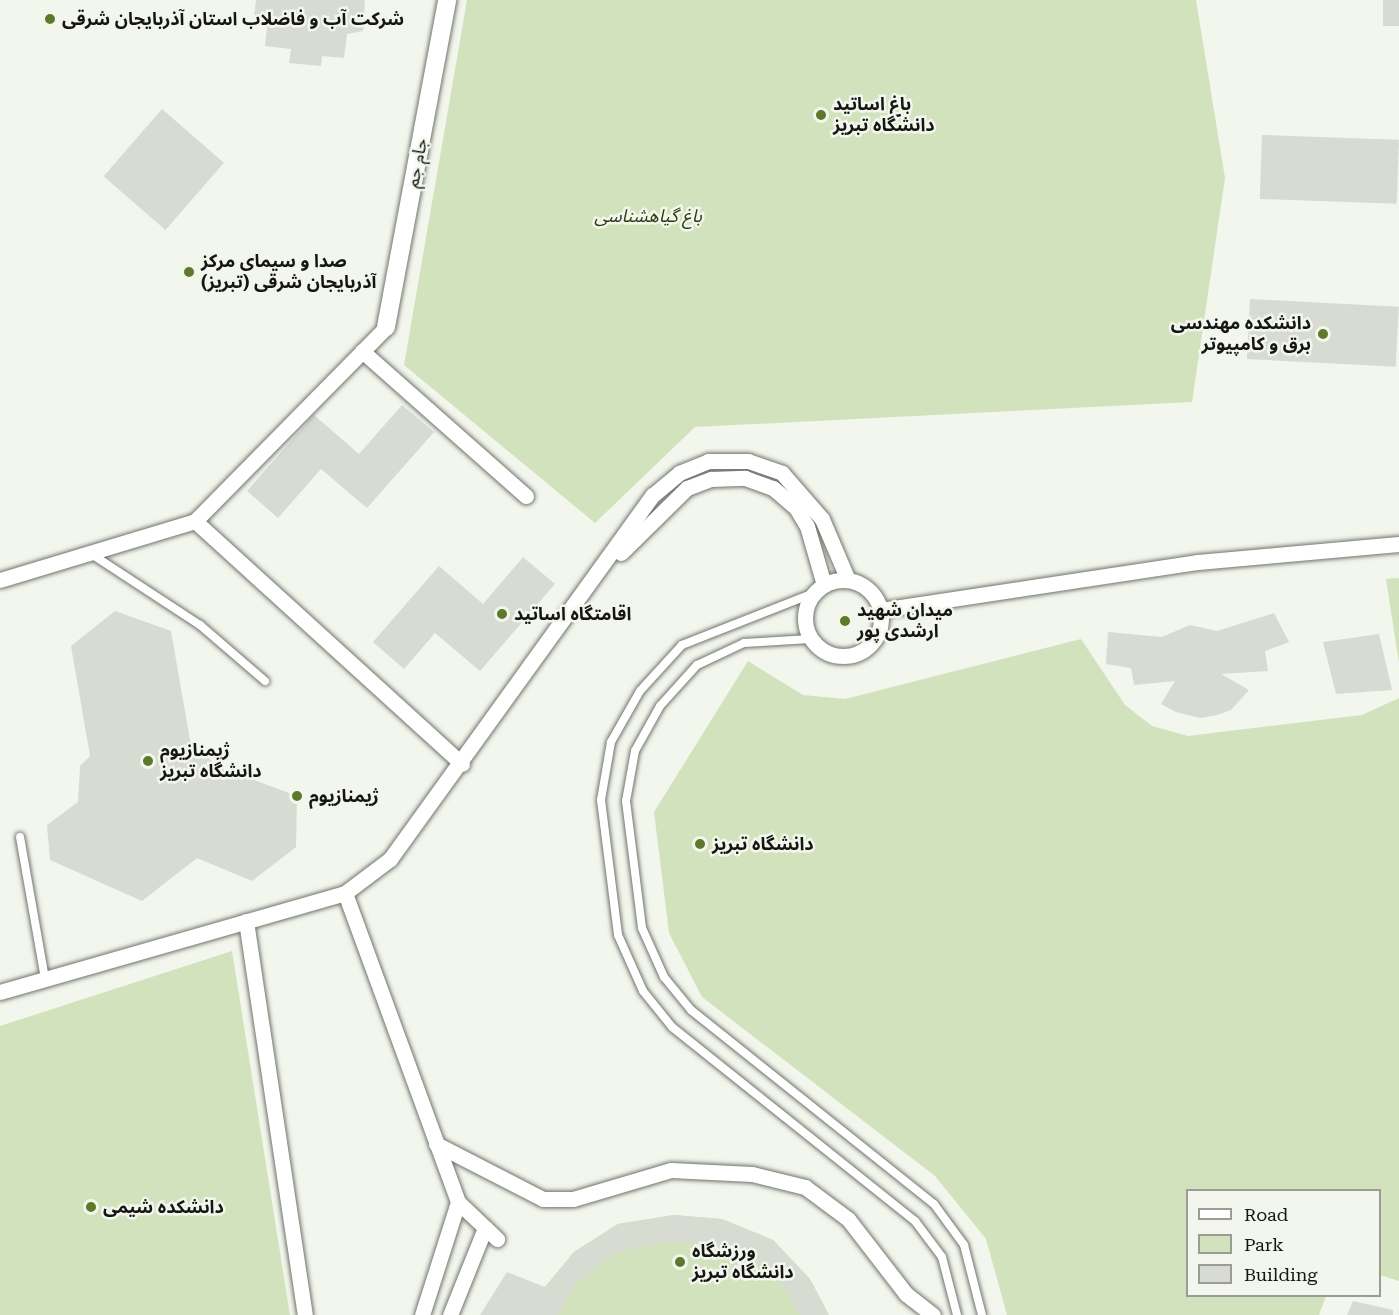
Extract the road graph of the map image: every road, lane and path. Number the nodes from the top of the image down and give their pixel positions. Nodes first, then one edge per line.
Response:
1 (447, 0) edge
2 (386, 327) joint
3 (362, 351) junction
4 (526, 496) dead end
5 (195, 521) junction
6 (1399, 544) edge
7 (93, 555) junction
8 (0, 580) edge
9 (848, 580) junction
10 (819, 589) junction
11 (586, 590) junction
12 (880, 610) junction
13 (810, 639) junction
14 (265, 681) dead end
15 (462, 764) junction
16 (20, 837) dead end
17 (345, 892) junction
18 (246, 921) junction
19 (45, 979) junction
20 (0, 992) edge
21 (436, 1144) junction
22 (458, 1202) junction
23 (485, 1228) junction
24 (497, 1239) dead end
25 (305, 1315) edge
26 (422, 1315) edge
27 (450, 1315) edge
28 (933, 1315) edge
29 (957, 1315) edge
30 (982, 1315) edge

1 - 2 street, جام جم
2 - 3 street
3 - 4 street
3 - 5 street
5 - 7 street
5 - 15 street
6 - 12 street
7 - 8 street
7 - 14 lane
9 - 10 street
9 - 11 street
9 - 12 street
10 - 11 street
10 - 13 street
10 - 29 lane
11 - 15 street
12 - 13 street
13 - 30 lane
15 - 17 street
16 - 19 lane
17 - 18 street
17 - 21 street
18 - 19 street
18 - 25 street
19 - 20 street
21 - 22 street
21 - 28 street
22 - 23 street
22 - 26 street
23 - 24 street
23 - 27 street

